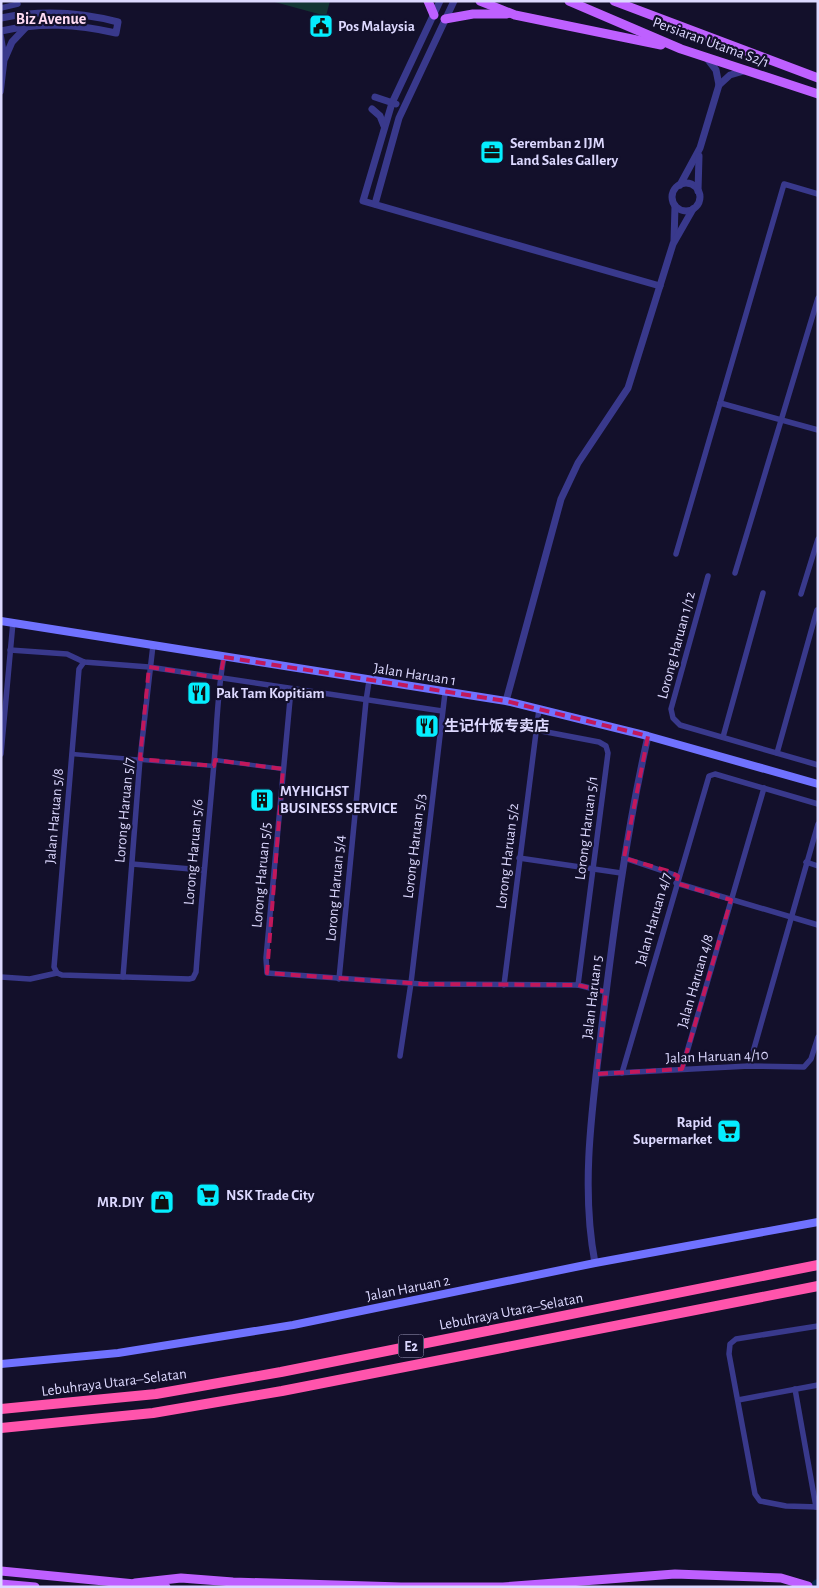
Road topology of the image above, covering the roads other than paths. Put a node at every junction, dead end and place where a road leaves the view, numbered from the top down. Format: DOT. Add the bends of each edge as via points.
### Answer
graph roads {
  1 [pos="428,1"];
  2 [pos="440,1"];
  3 [pos="454,1"];
  4 [pos="480,1"];
  5 [pos="569,1"];
  6 [pos="614,1"];
  7 [pos="627,1"];
  8 [pos="18,3"];
  9 [pos="1,8"];
  10 [pos="17,15"];
  11 [pos="434,15"];
  12 [pos="515,15"];
  13 [pos="654,17"];
  14 [pos="1,18"];
  15 [pos="445,19"];
  16 [pos="28,25"];
  17 [pos="1,31"];
  18 [pos="1,35"];
  19 [pos="681,49"];
  20 [pos="3,56"];
  21 [pos="705,57"];
  22 [pos="747,70"];
  23 [pos="818,78"];
  24 [pos="719,85"];
  25 [pos="400,88"];
  26 [pos="1,92"];
  27 [pos="818,94"];
  28 [pos="392,103"];
  29 [pos="403,106"];
  30 [pos="372,109"];
  31 [pos="388,114"];
  32 [pos="398,118"];
  33 [pos="384,126"];
  34 [pos="700,148"];
  35 [pos="680,185"];
  36 [pos="698,191"];
  37 [pos="818,194"];
  38 [pos="374,204"];
  39 [pos="675,206"];
  40 [pos="693,209"];
  41 [pos="674,244"];
  42 [pos="660,286"];
  43 [pos="818,298"];
  44 [pos="720,403"];
  45 [pos="781,420"];
  46 [pos="818,430"];
  47 [pos="818,539"];
  48 [pos="676,554"];
  49 [pos="735,573"];
  50 [pos="708,576"];
  51 [pos="763,593"];
  52 [pos="801,594"];
  53 [pos="817,610"];
  54 [pos="1,621"];
  55 [pos="13,622"];
  56 [pos="152,644"];
  57 [pos="10,650"];
  58 [pos="224,657"];
  59 [pos="84,662"];
  60 [pos="149,667"];
  61 [pos="220,678"];
  62 [pos="370,681"];
  63 [pos="291,689"];
  64 [pos="446,693"];
  65 [pos="366,701"];
  66 [pos="506,701"];
  67 [pos="539,709"];
  68 [pos="442,711"];
  69 [pos="536,730"];
  70 [pos="648,736"];
  71 [pos="723,737"];
  72 [pos="777,753"];
  73 [pos="1,754"];
  74 [pos="72,754"];
  75 [pos="140,758"];
  76 [pos="214,763"];
  77 [pos="818,765"];
  78 [pos="284,769"];
  79 [pos="818,784"];
  80 [pos="764,788"];
  81 [pos="818,804"];
  82 [pos="818,824"];
  83 [pos="519,858"];
  84 [pos="624,858"];
  85 [pos="806,862"];
  86 [pos="132,864"];
  87 [pos="818,866"];
  88 [pos="593,868"];
  89 [pos="203,870"];
  90 [pos="621,873"];
  91 [pos="678,876"];
  92 [pos="676,883"];
  93 [pos="731,900"];
  94 [pos="791,917"];
  95 [pos="818,925"];
  96 [pos="58,973"];
  97 [pos="1,977"];
  98 [pos="123,977"];
  99 [pos="339,978"];
  100 [pos="411,983"];
  101 [pos="504,985"];
  102 [pos="578,985"];
  103 [pos="606,992"];
  104 [pos="818,1037"];
  105 [pos="400,1056"];
  106 [pos="749,1066"];
  107 [pos="682,1069"];
  108 [pos="622,1073"];
  109 [pos="597,1074"];
  110 [pos="818,1222"];
  111 [pos="596,1263"];
  112 [pos="818,1265"];
  113 [pos="818,1286"];
  114 [pos="818,1326"];
  115 [pos="1,1364"];
  116 [pos="818,1385"];
  117 [pos="795,1389"];
  118 [pos="738,1400"];
  119 [pos="1,1409"];
  120 [pos="1,1428"];
  121 [pos="817,1507"];
  122 [pos="1,1571"];
  123 [pos="135,1583"];
  124 [pos="1,1584"];
  125 [pos="818,1585"];
  126 [pos="808,1586"];
  127 [pos="35,1587"];
  128 [pos="166,1587"];
  129 [pos="490,1587"];
  130 [pos="503,1587"];
  131 [pos="801,1587"];
  1 -- 11 [label="main road"];
  2 -- 11 [label="street"];
  3 -- 15 [label="street"];
  4 -- 12 [label="main road"];
  5 -- 19 [label="main road, Persiaran Utama S2/1"];
  6 -- 13 [label="main road, Persiaran Utama S2/1"];
  7 -- 13 [label="main road"];
  8 -- 9 [label="street"];
  8 -- 10 [label="street"];
  10 -- 14 [label="street"];
  10 -- 16 [label="street" via="79,14 118,22 116,33 73,25"];
  11 -- 25 [label="street"];
  12 -- 15 [label="main road" via="472,14"];
  12 -- 19 [label="main road"];
  13 -- 23 [label="main road, Persiaran Utama S2/1"];
  15 -- 29 [label="street"];
  16 -- 17 [label="street"];
  16 -- 20 [label="street"];
  18 -- 20 [label="street"];
  19 -- 21 [label="main road, Persiaran Utama S2/1"];
  20 -- 26 [label="street"];
  21 -- 22 [label="main road, Persiaran Utama S2/1"];
  21 -- 24 [label="street" via="716,70"];
  22 -- 24 [label="street" via="730,75"];
  22 -- 27 [label="main road, Persiaran Utama S2/1"];
  24 -- 34 [label="street"];
  25 -- 28 [label="street"];
  25 -- 28 [label="street" via="375,97"];
  28 -- 29 [label="street"];
  28 -- 31 [label="street"];
  29 -- 32 [label="street"];
  30 -- 33 [label="street"];
  31 -- 32 [label="street"];
  31 -- 33 [label="street"];
  32 -- 38 [label="street"];
  33 -- 38 [label="street" via="363,201"];
  34 -- 35 [label="street"];
  34 -- 36 [label="street"];
  35 -- 36 [label="street" via="688,184"];
  35 -- 39 [label="street" via="672,194"];
  36 -- 40 [label="street" via="699,199"];
  37 -- 44 [label="street" via="784,184"];
  38 -- 42 [label="street"];
  39 -- 40 [label="street" via="681,211"];
  39 -- 41 [label="street"];
  40 -- 41 [label="street"];
  41 -- 42 [label="street"];
  42 -- 66 [label="street" via="628,388 578,463 561,498"];
  43 -- 45 [label="street"];
  44 -- 45 [label="street"];
  44 -- 48 [label="street"];
  45 -- 46 [label="street"];
  45 -- 49 [label="street"];
  47 -- 52 [label="street"];
  50 -- 71 [label="street, Lorong Haruan 1/12" via="671,710 680,725"];
  51 -- 71 [label="street"];
  53 -- 72 [label="street"];
  54 -- 55 [label="main road, Jalan Haruan 1"];
  55 -- 56 [label="main road, Jalan Haruan 1"];
  55 -- 57 [label="street"];
  56 -- 58 [label="main road, Jalan Haruan 1"];
  56 -- 60 [label="street, Lorong Haruan 5/7"];
  57 -- 59 [label="street" via="67,654"];
  57 -- 73 [label="street"];
  58 -- 61 [label="street, Lorong Haruan 5/6"];
  58 -- 62 [label="main road, Jalan Haruan 1"];
  59 -- 60 [label="street"];
  59 -- 74 [label="street, Jalan Haruan 5/8" via="79,669"];
  60 -- 61 [label="street"];
  60 -- 75 [label="street, Lorong Haruan 5/7"];
  61 -- 63 [label="street"];
  61 -- 76 [label="street, Lorong Haruan 5/6"];
  62 -- 64 [label="main road, Jalan Haruan 1"];
  62 -- 65 [label="street, Lorong Haruan 5/4"];
  63 -- 65 [label="street"];
  63 -- 78 [label="street, Lorong Haruan 5/5"];
  64 -- 66 [label="main road, Jalan Haruan 1"];
  64 -- 68 [label="street, Lorong Haruan 5/3"];
  65 -- 68 [label="street"];
  65 -- 99 [label="street, Lorong Haruan 5/4"];
  66 -- 67 [label="main road, Jalan Haruan 1"];
  67 -- 69 [label="street, Lorong Haruan 5/2"];
  67 -- 70 [label="main road, Jalan Haruan 1"];
  68 -- 100 [label="street, Lorong Haruan 5/3"];
  69 -- 83 [label="street, Lorong Haruan 5/2"];
  69 -- 88 [label="street, Lorong Haruan 5/1" via="606,746 608,753"];
  70 -- 79 [label="main road, Jalan Haruan 1"];
  70 -- 84 [label="street, Jalan Haruan 5"];
  71 -- 72 [label="street, Lorong Haruan 1/12"];
  72 -- 77 [label="street, Lorong Haruan 1/12"];
  74 -- 75 [label="street"];
  74 -- 96 [label="street, Jalan Haruan 5/8" via="54,967"];
  75 -- 76 [label="street"];
  75 -- 86 [label="street, Lorong Haruan 5/7"];
  76 -- 78 [label="street"];
  76 -- 89 [label="street, Lorong Haruan 5/6"];
  78 -- 99 [label="street, Lorong Haruan 5/5" via="267,973"];
  80 -- 81 [label="street"];
  80 -- 91 [label="street, Jalan Haruan 4/7" via="711,774 706,780"];
  80 -- 93 [label="street, Jalan Haruan 4/8"];
  82 -- 85 [label="street"];
  83 -- 88 [label="street"];
  83 -- 101 [label="street, Lorong Haruan 5/2"];
  84 -- 90 [label="street, Jalan Haruan 5"];
  84 -- 91 [label="street"];
  85 -- 87 [label="street"];
  85 -- 94 [label="street"];
  86 -- 89 [label="street"];
  86 -- 98 [label="street, Lorong Haruan 5/7"];
  88 -- 90 [label="street"];
  88 -- 102 [label="street, Lorong Haruan 5/1"];
  89 -- 98 [label="street, Lorong Haruan 5/6" via="193,978"];
  90 -- 103 [label="street, Jalan Haruan 5"];
  91 -- 92 [label="street, Jalan Haruan 4/7"];
  92 -- 93 [label="street"];
  92 -- 108 [label="street, Jalan Haruan 4/7"];
  93 -- 94 [label="street"];
  93 -- 107 [label="street, Jalan Haruan 4/8"];
  94 -- 95 [label="street"];
  94 -- 106 [label="street"];
  96 -- 97 [label="street" via="30,979"];
  96 -- 98 [label="street"];
  99 -- 100 [label="street"];
  100 -- 101 [label="street"];
  100 -- 105 [label="street, Lorong Haruan 5/3"];
  101 -- 102 [label="street"];
  102 -- 103 [label="street"];
  103 -- 109 [label="street, Jalan Haruan 5"];
  104 -- 106 [label="street, Jalan Haruan 4/10" via="804,1066"];
  106 -- 107 [label="street, Jalan Haruan 4/10"];
  107 -- 108 [label="street, Jalan Haruan 4/10"];
  108 -- 109 [label="street, Jalan Haruan 4/10"];
  109 -- 111 [label="street, Jalan Haruan 5" via="588,1180 590,1234"];
  110 -- 111 [label="main road, Jalan Haruan 2"];
  111 -- 115 [label="main road, Jalan Haruan 2" via="293,1325 118,1353"];
  112 -- 119 [label="highway, Lebuhraya Utara–Selatan / E2" via="271,1374 156,1394"];
  113 -- 120 [label="highway, E2" via="273,1393 153,1413"];
  114 -- 118 [label="street" via="736,1339 730,1344"];
  116 -- 117 [label="street"];
  117 -- 118 [label="street"];
  117 -- 121 [label="street"];
  118 -- 121 [label="street" via="755,1494 760,1501"];
  122 -- 123 [label="main road"];
  123 -- 128 [label="main road"];
  123 -- 129 [label="main road" via="181,1578 401,1587"];
  124 -- 127 [label="main road"];
  125 -- 126 [label="main road"];
  126 -- 130 [label="main road" via="781,1578 675,1574"];
  126 -- 131 [label="main road"];
  129 -- 130 [label="main road"];
}
